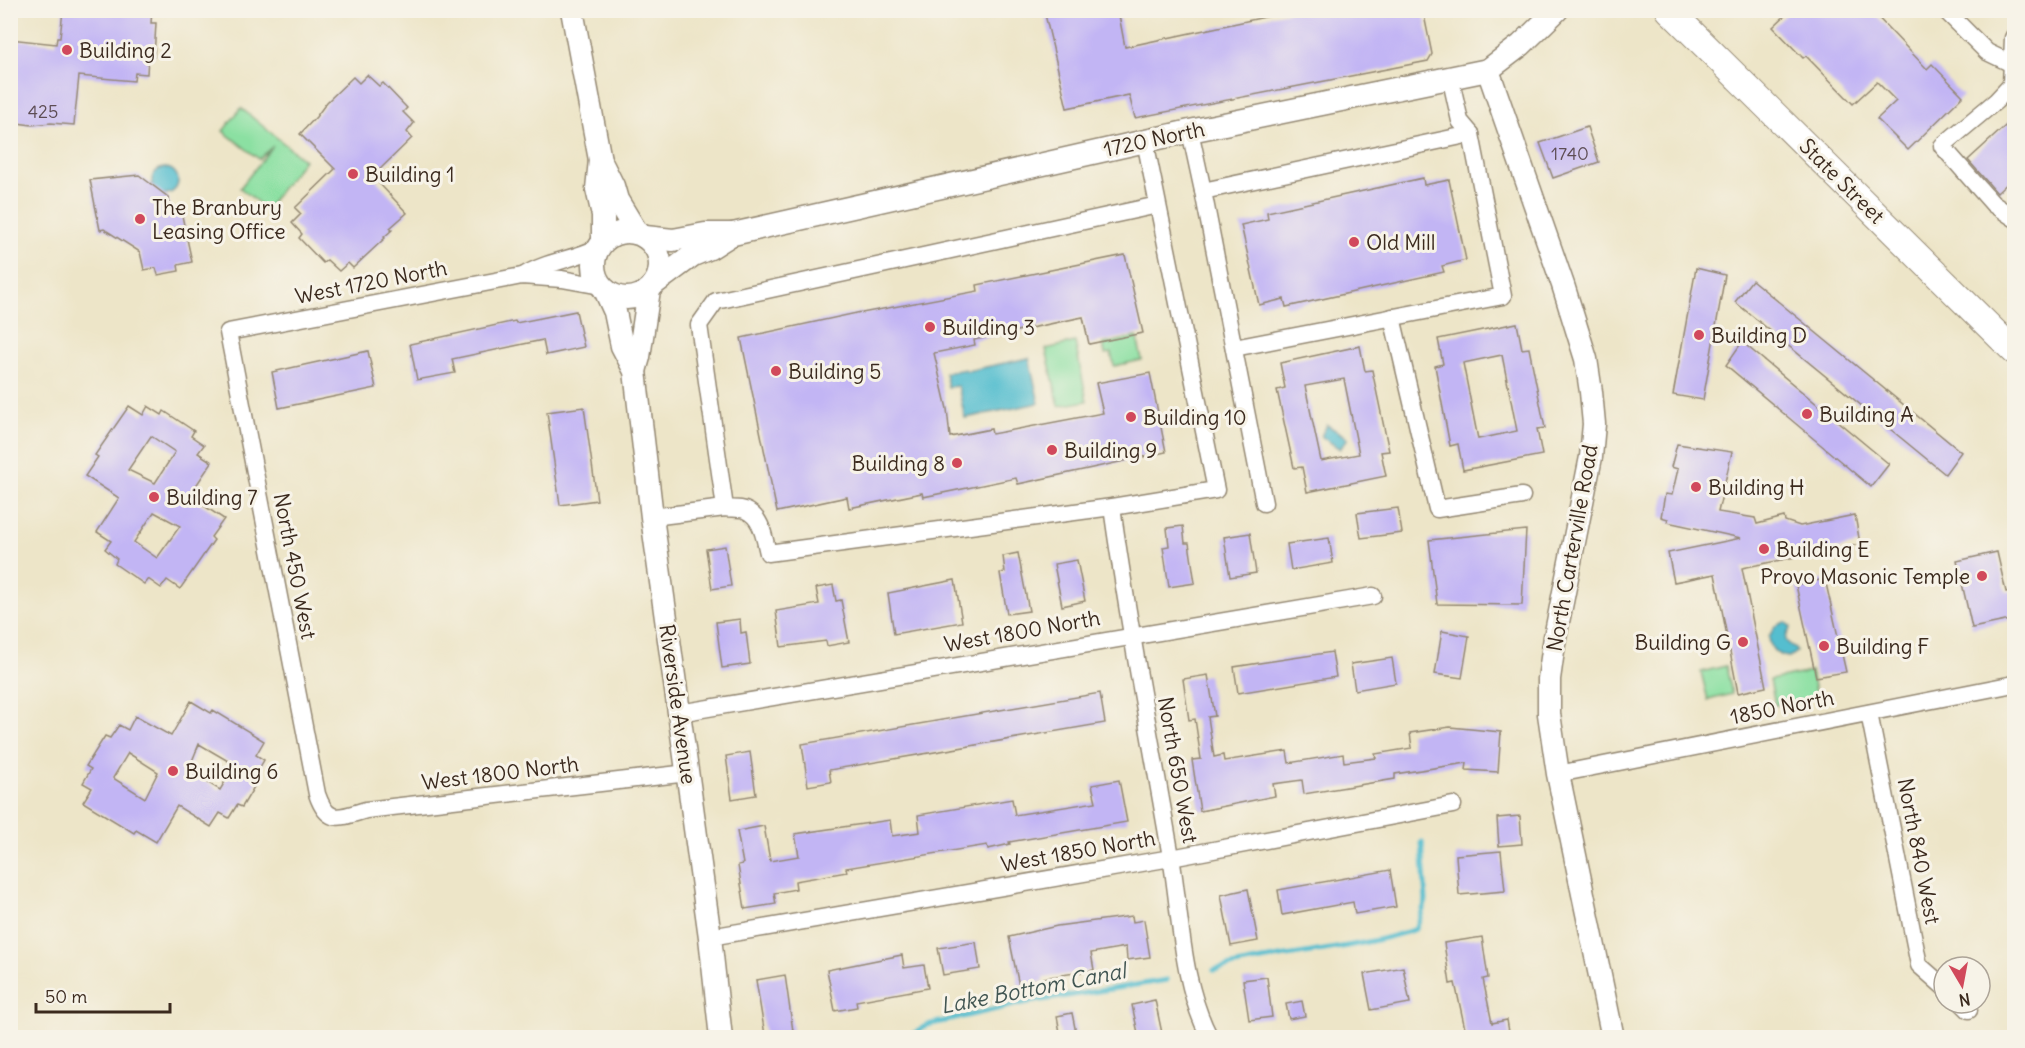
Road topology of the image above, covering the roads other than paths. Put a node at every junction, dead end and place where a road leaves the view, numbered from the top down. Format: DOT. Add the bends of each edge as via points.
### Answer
graph roads {
  1 [pos="572,10"];
  2 [pos="1557,10"];
  3 [pos="1669,10"];
  4 [pos="1945,10"];
  5 [pos="2014,36"];
  6 [pos="2013,64"];
  7 [pos="1488,70"];
  8 [pos="1450,76"];
  9 [pos="1190,131"];
  10 [pos="1471,134"];
  11 [pos="1145,141"];
  12 [pos="600,160"];
  13 [pos="1203,191"];
  14 [pos="1158,205"];
  15 [pos="2014,218"];
  16 [pos="733,234"];
  17 [pos="641,235"];
  18 [pos="601,244"];
  19 [pos="522,276"];
  20 [pos="652,287"];
  21 [pos="603,288"];
  22 [pos="1392,317"];
  23 [pos="228,332"];
  24 [pos="1234,348"];
  25 [pos="2014,351"];
  26 [pos="635,371"];
  27 [pos="1522,496"];
  28 [pos="1264,503"];
  29 [pos="1112,507"];
  30 [pos="725,508"];
  31 [pos="652,518"];
  32 [pos="1373,596"];
  33 [pos="1131,635"];
  34 [pos="2014,684"];
  35 [pos="680,713"];
  36 [pos="1869,713"];
  37 [pos="688,772"];
  38 [pos="1558,774"];
  39 [pos="1454,805"];
  40 [pos="322,807"];
  41 [pos="1171,858"];
  42 [pos="710,937"];
  43 [pos="1932,976"];
  44 [pos="721,1038"];
  45 [pos="1210,1038"];
  46 [pos="1613,1038"];
  1 -- 12 [label="street"];
  2 -- 7 [label="street, 1720 North"];
  3 -- 25 [label="main road, State Street"];
  4 -- 6 [label="street" via="1987,52"];
  5 -- 6 [label="street"];
  6 -- 15 [label="street" via="2010,85 1942,146 1992,204"];
  7 -- 8 [label="street, 1720 North"];
  7 -- 38 [label="street, North Carterville Road" via="1563,285 1586,359 1591,392 1591,457 1550,679 1549,714"];
  8 -- 9 [label="street, 1720 North"];
  8 -- 10 [label="street" via="1460,122"];
  9 -- 11 [label="street, 1720 North"];
  9 -- 13 [label="street"];
  10 -- 13 [label="street"];
  10 -- 22 [label="street" via="1503,296"];
  11 -- 14 [label="street"];
  11 -- 16 [label="street, 1720 North"];
  12 -- 17 [label="street" via="617,200"];
  12 -- 18 [label="street" via="597,189 603,215"];
  13 -- 24 [label="street"];
  14 -- 29 [label="street" via="1216,490"];
  14 -- 30 [label="street" via="716,301 699,325"];
  16 -- 17 [label="street, 1720 North" via="673,240"];
  16 -- 20 [label="street, 1720 North" via="693,255"];
  17 -- 18 [label="street" via="620,232"];
  17 -- 20 [label="street" via="652,243 660,258"];
  18 -- 19 [label="street, West 1720 North"];
  18 -- 21 [label="street" via="594,263"];
  19 -- 21 [label="street, West 1720 North"];
  19 -- 23 [label="street, West 1720 North"];
  20 -- 21 [label="street" via="642,295 628,298"];
  20 -- 26 [label="street, Riverside Avenue"];
  21 -- 26 [label="street, Riverside Avenue" via="615,312 622,346"];
  22 -- 24 [label="street"];
  22 -- 27 [label="street" via="1437,509"];
  23 -- 40 [label="street, North 450 West"];
  24 -- 28 [label="street"];
  26 -- 31 [label="street, Riverside Avenue"];
  29 -- 30 [label="street" via="768,553 755,518 745,510"];
  29 -- 33 [label="street, North 650 West"];
  30 -- 31 [label="street"];
  31 -- 35 [label="street, Riverside Avenue"];
  32 -- 33 [label="street, West 1800 North"];
  33 -- 35 [label="street, West 1800 North"];
  33 -- 41 [label="street, North 650 West"];
  34 -- 36 [label="street, 1850 North"];
  35 -- 37 [label="street, Riverside Avenue"];
  36 -- 38 [label="street, 1850 North"];
  36 -- 43 [label="street, North 840 West" via="1919,965"];
  37 -- 40 [label="street, West 1800 North" via="366,810 338,818"];
  37 -- 42 [label="street, Riverside Avenue"];
  38 -- 46 [label="street, North Carterville Road"];
  39 -- 41 [label="street, West 1850 North"];
  41 -- 42 [label="street, West 1850 North"];
  41 -- 45 [label="street, North 650 West" via="1190,984"];
  42 -- 44 [label="street, Riverside Avenue"];
}
